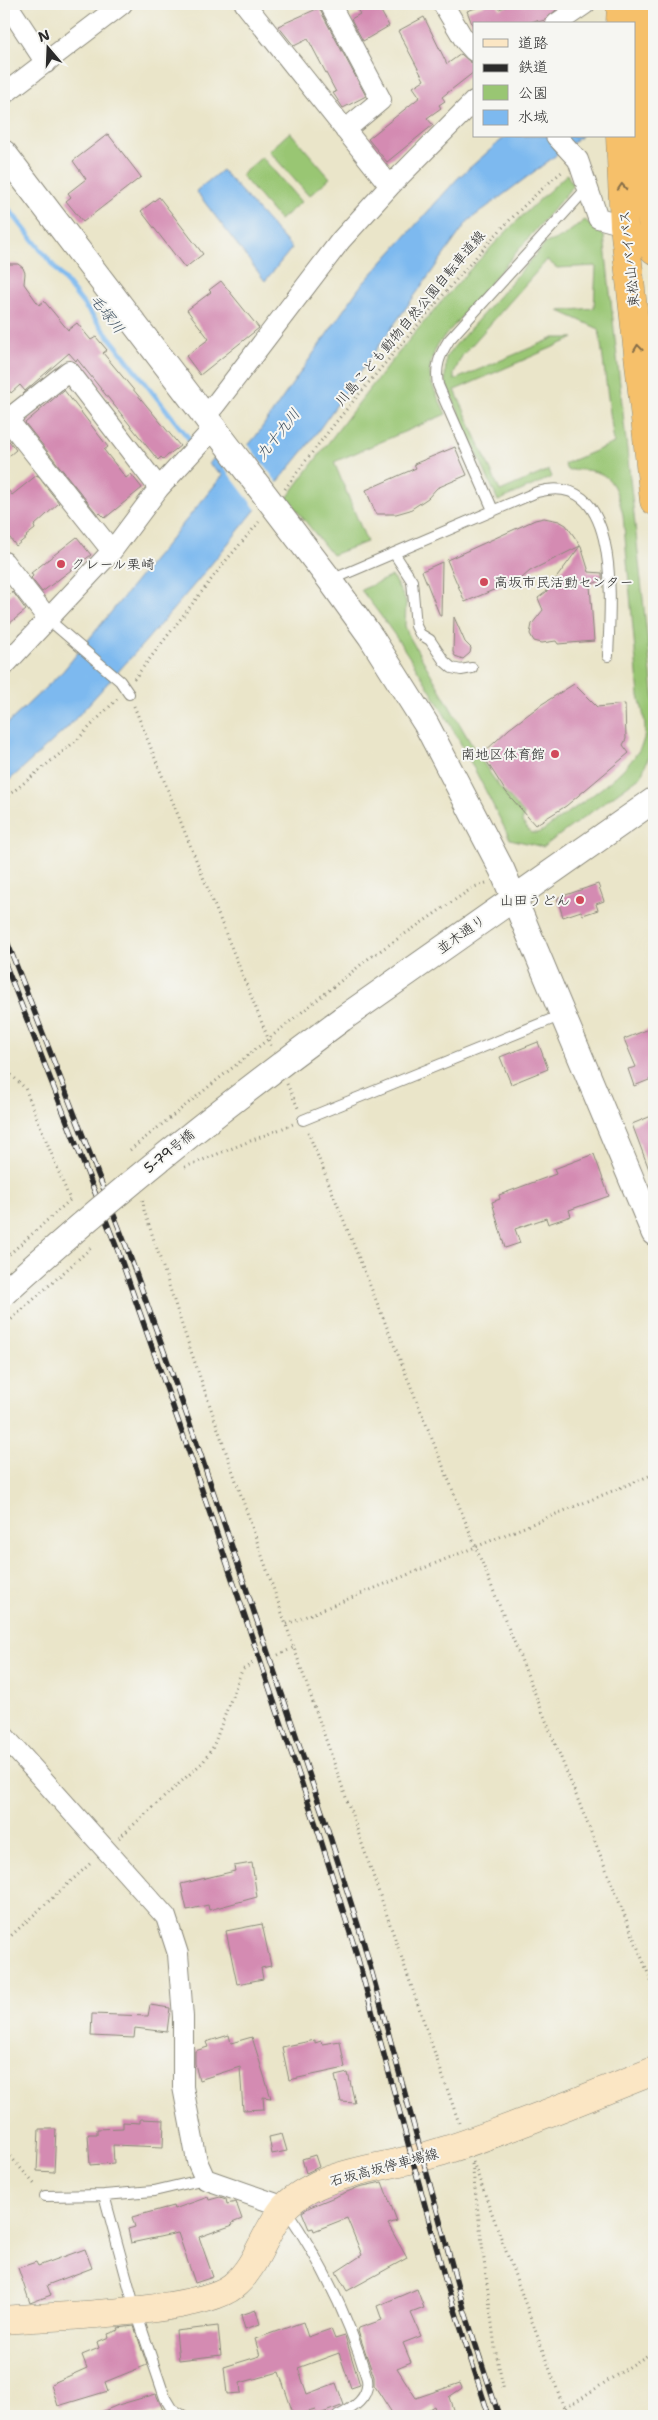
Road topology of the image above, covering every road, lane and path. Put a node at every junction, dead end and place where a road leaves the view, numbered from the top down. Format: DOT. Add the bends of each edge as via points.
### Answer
graph roads {
  1 [pos="8,4"];
  2 [pos="122,4"];
  3 [pos="245,4"];
  4 [pos="330,4"];
  5 [pos="443,4"];
  6 [pos="585,4"];
  7 [pos="643,4"];
  8 [pos="559,22"];
  9 [pos="473,50"];
  10 [pos="46,63"];
  11 [pos="4,94"];
  12 [pos="473,102"];
  13 [pos="345,130"];
  14 [pos="557,138"];
  15 [pos="620,138"];
  16 [pos="4,153"];
  17 [pos="572,164"];
  18 [pos="390,186"];
  19 [pos="588,186"];
  20 [pos="618,223"];
  21 [pos="654,237"];
  22 [pos="5,418"];
  23 [pos="214,428"];
  24 [pos="159,488"];
  25 [pos="654,501"];
  26 [pos="272,503"];
  27 [pos="493,510"];
  28 [pos="112,551"];
  29 [pos="394,553"];
  30 [pos="4,562"];
  31 [pos="330,580"];
  32 [pos="55,626"];
  33 [pos="608,656"];
  34 [pos="4,666"];
  35 [pos="472,668"];
  36 [pos="132,682"];
  37 [pos="129,694"];
  38 [pos="118,698"];
  39 [pos="4,799"];
  40 [pos="654,800"];
  41 [pos="486,883"];
  42 [pos="512,898"];
  43 [pos="562,1015"];
  44 [pos="342,1018"];
  45 [pos="269,1040"];
  46 [pos="4,1068"];
  47 [pos="303,1120"];
  48 [pos="130,1150"];
  49 [pos="180,1169"];
  50 [pos="144,1197"];
  51 [pos="654,1229"];
  52 [pos="93,1246"];
  53 [pos="4,1259"];
  54 [pos="4,1293"];
  55 [pos="4,1326"];
  56 [pos="654,1474"];
  57 [pos="475,1547"];
  58 [pos="287,1624"];
  59 [pos="295,1647"];
  60 [pos="278,1655"];
  61 [pos="253,1663"];
  62 [pos="4,1736"];
  63 [pos="107,1849"];
  64 [pos="4,1942"];
  65 [pos="654,1988"];
  66 [pos="654,2071"];
  67 [pos="466,2144"];
  68 [pos="4,2149"];
  69 [pos="205,2179"];
  70 [pos="104,2195"];
  71 [pos="45,2196"];
  72 [pos="285,2207"];
  73 [pos="134,2310"];
  74 [pos="4,2320"];
  75 [pos="654,2351"];
  76 [pos="504,2391"];
  77 [pos="564,2408"];
  78 [pos="184,2416"];
  79 [pos="338,2416"];
  80 [pos="553,2416"];
  1 -- 10 [label="street"];
  2 -- 10 [label="street"];
  3 -- 13 [label="street"];
  4 -- 13 [label="street" via="381,100"];
  5 -- 9 [label="street"];
  6 -- 8 [label="street"];
  7 -- 21 [label="highway, 東松山バイパス" via="644,109"];
  10 -- 11 [label="street"];
  12 -- 18 [label="street"];
  13 -- 18 [label="street"];
  14 -- 17 [label="street"];
  20 -- 15 [label="highway, 東松山バイパス, one-way"];
  16 -- 23 [label="street"];
  17 -- 19 [label="street"];
  17 -- 26 [label="path, 川島こども動物自然公園自転車道線" via="538,192 464,270"];
  18 -- 23 [label="street" via="341,240"];
  19 -- 20 [label="street" via="598,218"];
  19 -- 27 [label="lane" via="449,340 440,355 436,371 438,385"];
  25 -- 20 [label="highway, 東松山バイパス, one-way"];
  22 -- 24 [label="street" via="69,372"];
  22 -- 28 [label="street"];
  23 -- 24 [label="street"];
  23 -- 26 [label="street"];
  24 -- 28 [label="street"];
  26 -- 31 [label="street"];
  26 -- 36 [label="path, 川島こども動物自然公園自転車道線"];
  27 -- 29 [label="lane"];
  27 -- 33 [label="lane" via="550,488 576,492 591,507 599,526 611,578"];
  28 -- 32 [label="street"];
  29 -- 31 [label="lane"];
  29 -- 35 [label="lane" via="412,581 416,626 420,634 430,640 452,668"];
  30 -- 32 [label="street"];
  31 -- 42 [label="street" via="372,637 426,724 502,870"];
  32 -- 34 [label="street"];
  32 -- 37 [label="lane" via="120,681"];
  37 -- 45 [label="path"];
  38 -- 39 [label="path" via="77,740"];
  40 -- 42 [label="street, 並木通り"];
  41 -- 45 [label="path" via="474,887 368,959"];
  42 -- 43 [label="street"];
  42 -- 44 [label="street, 並木通り"];
  43 -- 47 [label="lane"];
  43 -- 51 [label="street"];
  44 -- 54 [label="street, 5-79号橋, bridge" via="138,1175"];
  45 -- 48 [label="path"];
  46 -- 53 [label="path" via="25,1088 70,1200"];
  47 -- 49 [label="path"];
  47 -- 57 [label="path"];
  50 -- 58 [label="path" via="144,1210 184,1331"];
  52 -- 55 [label="path"];
  56 -- 57 [label="path"];
  57 -- 58 [label="path"];
  57 -- 65 [label="path"];
  58 -- 59 [label="path"];
  59 -- 60 [label="path"];
  59 -- 67 [label="path"];
  61 -- 63 [label="path" via="242,1670 213,1747 203,1762"];
  62 -- 63 [label="street"];
  63 -- 64 [label="path"];
  63 -- 69 [label="street" via="166,1917 178,1954 183,2018 183,2088 197,2161"];
  66 -- 67 [label="main road, 石坂高坂停車場線"];
  67 -- 72 [label="main road, 石坂高坂停車場線" via="329,2180"];
  68 -- 71 [label="path"];
  69 -- 70 [label="lane" via="154,2191"];
  69 -- 72 [label="street"];
  70 -- 71 [label="lane"];
  70 -- 73 [label="lane"];
  72 -- 73 [label="main road, 石坂高坂停車場線" via="234,2286 207,2298"];
  72 -- 79 [label="lane" via="321,2264 367,2379 367,2392 360,2401"];
  73 -- 74 [label="main road, 石坂高坂停車場線"];
  73 -- 78 [label="lane" via="165,2398 171,2408"];
  75 -- 77 [label="path"];
  76 -- 77 [label="path" via="470,2156"];
  77 -- 80 [label="path"];
}
